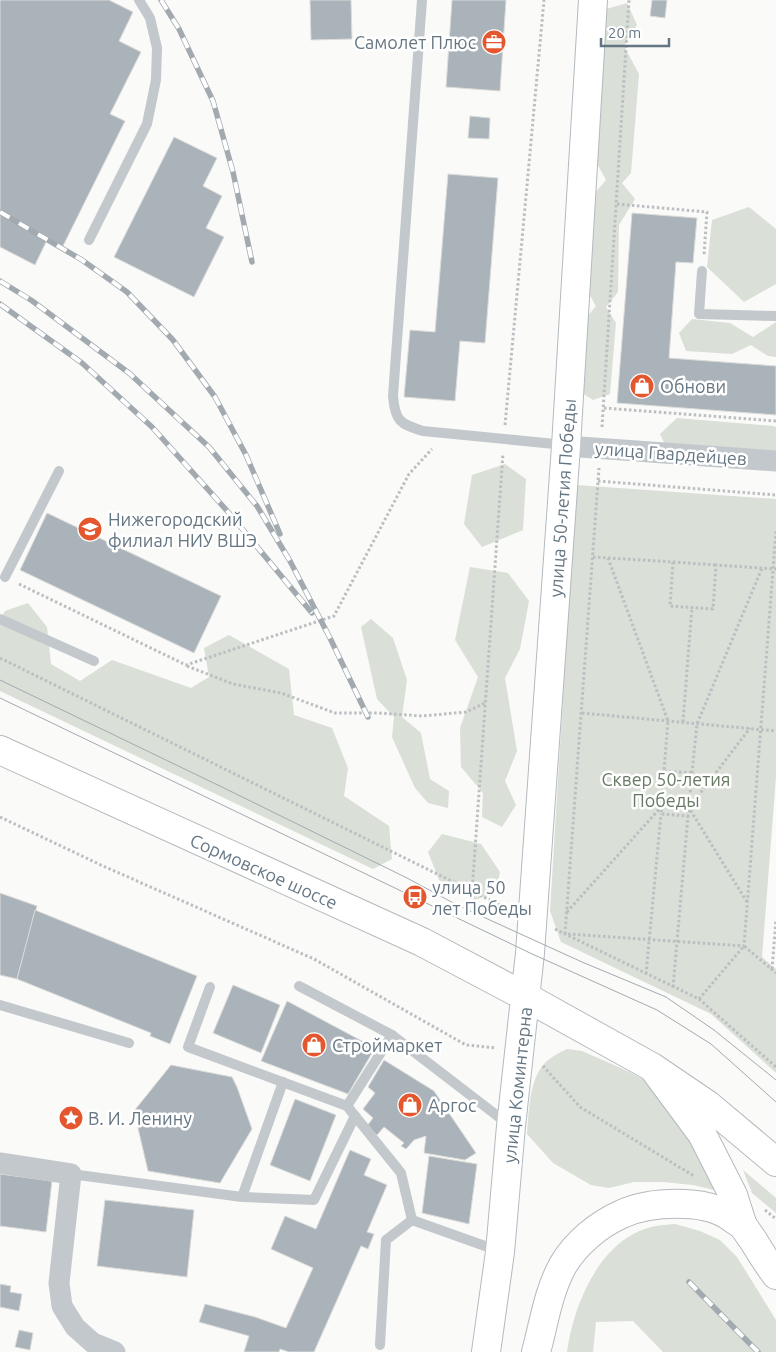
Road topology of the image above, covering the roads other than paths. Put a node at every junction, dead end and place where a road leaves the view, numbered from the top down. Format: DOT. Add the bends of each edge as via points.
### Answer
graph roads {
  1 [pos="139,0"];
  2 [pos="422,0"];
  3 [pos="593,0"];
  4 [pos="89,240"];
  5 [pos="702,271"];
  6 [pos="776,316"];
  7 [pos="566,446"];
  8 [pos="776,461"];
  9 [pos="59,471"];
  10 [pos="5,577"];
  11 [pos="0,619"];
  12 [pos="94,661"];
  13 [pos="0,750"];
  14 [pos="299,986"];
  15 [pos="210,987"];
  16 [pos="526,997"];
  17 [pos="0,1005"];
  18 [pos="392,1035"];
  19 [pos="129,1044"];
  20 [pos="652,1067"];
  21 [pos="282,1082"];
  22 [pos="347,1106"];
  23 [pos="355,1116"];
  24 [pos="511,1126"];
  25 [pos="776,1162"];
  26 [pos="0,1163"];
  27 [pos="71,1174"];
  28 [pos="242,1197"];
  29 [pos="412,1220"];
  30 [pos="743,1226"];
  31 [pos="500,1252"];
  32 [pos="776,1275"];
  33 [pos="380,1345"];
  34 [pos="115,1352"];
  35 [pos="486,1352"];
  36 [pos="536,1352"];
  1 -- 4 [label="lane" via="150,18 157,48 156,80 147,124"];
  2 -- 7 [label="lane" via="394,409 398,419 423,431"];
  3 -- 7 [label="main road, улица 50-летия Победы"];
  5 -- 6 [label="lane" via="699,314"];
  7 -- 8 [label="street, улица Гвардейцев"];
  7 -- 16 [label="main road, улица 50-летия Победы"];
  9 -- 10 [label="lane"];
  11 -- 12 [label="lane"];
  13 -- 16 [label="main road, Сормовское шоссе" via="422,942"];
  14 -- 18 [label="lane"];
  15 -- 21 [label="lane" via="188,1047"];
  16 -- 20 [label="main road, улица Коминтерна"];
  16 -- 24 [label="main road, улица Коминтерна"];
  17 -- 19 [label="lane"];
  18 -- 22 [label="lane"];
  18 -- 24 [label="lane"];
  20 -- 25 [label="main road, улица Коминтерна" via="708,1105"];
  20 -- 30 [label="main road" via="702,1134 733,1195"];
  21 -- 22 [label="lane"];
  21 -- 28 [label="lane"];
  22 -- 23 [label="lane"];
  23 -- 28 [label="lane" via="314,1200"];
  23 -- 29 [label="lane" via="401,1173"];
  24 -- 31 [label="main road, улица Коминтерна"];
  26 -- 27 [label="street"];
  27 -- 28 [label="lane"];
  27 -- 34 [label="street" via="59,1284 62,1306 75,1326 93,1343"];
  29 -- 31 [label="lane"];
  29 -- 33 [label="lane" via="386,1240"];
  30 -- 32 [label="main road"];
  30 -- 36 [label="main road" via="712,1208 679,1204 650,1206 623,1213 601,1225 564,1263 553,1284"];
  31 -- 35 [label="main road, улица Коминтерна"];
}
